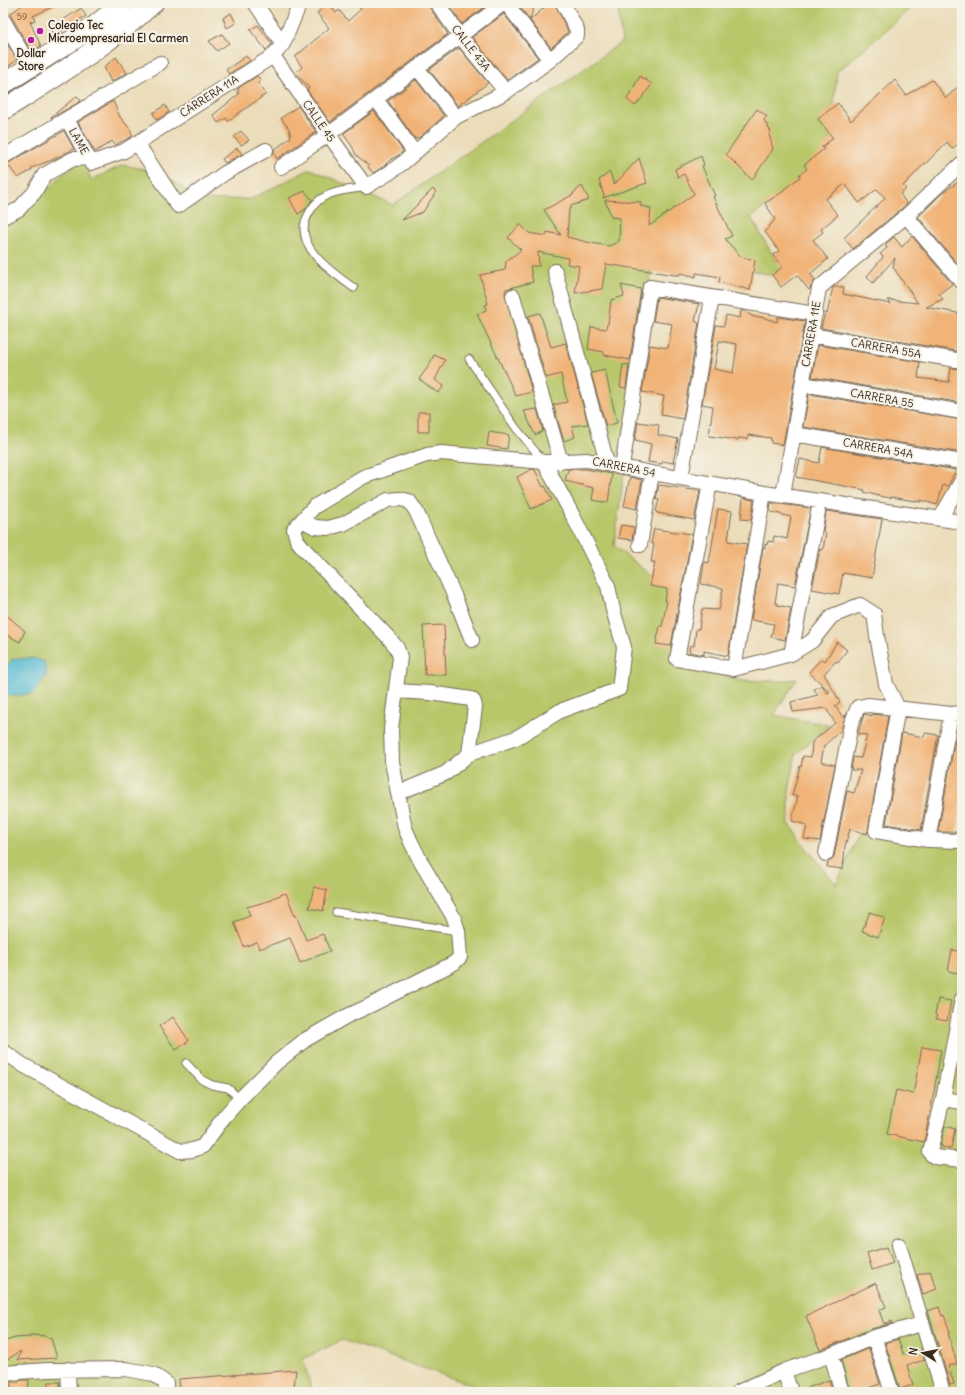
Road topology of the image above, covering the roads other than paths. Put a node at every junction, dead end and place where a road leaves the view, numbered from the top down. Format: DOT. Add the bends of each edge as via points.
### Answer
graph roads {
  1 [pos="123,3"];
  2 [pos="153,3"];
  3 [pos="255,3"];
  4 [pos="300,3"];
  5 [pos="437,3"];
  6 [pos="505,3"];
  7 [pos="563,3"];
  8 [pos="3,20"];
  9 [pos="460,36"];
  10 [pos="283,44"];
  11 [pos="273,56"];
  12 [pos="550,60"];
  13 [pos="160,63"];
  14 [pos="30,66"];
  15 [pos="417,68"];
  16 [pos="3,84"];
  17 [pos="506,92"];
  18 [pos="376,99"];
  19 [pos="3,110"];
  20 [pos="456,117"];
  21 [pos="67,119"];
  22 [pos="329,134"];
  23 [pos="137,143"];
  24 [pos="266,150"];
  25 [pos="414,152"];
  26 [pos="3,157"];
  27 [pos="90,161"];
  28 [pos="281,167"];
  29 [pos="960,169"];
  30 [pos="366,187"];
  31 [pos="906,216"];
  32 [pos="3,217"];
  33 [pos="555,271"];
  34 [pos="962,282"];
  35 [pos="354,288"];
  36 [pos="513,296"];
  37 [pos="712,298"];
  38 [pos="814,314"];
  39 [pos="811,336"];
  40 [pos="469,359"];
  41 [pos="962,361"];
  42 [pos="803,384"];
  43 [pos="962,412"];
  44 [pos="794,434"];
  45 [pos="544,462"];
  46 [pos="561,462"];
  47 [pos="962,462"];
  48 [pos="607,463"];
  49 [pos="622,467"];
  50 [pos="652,473"];
  51 [pos="681,478"];
  52 [pos="962,480"];
  53 [pos="710,483"];
  54 [pos="764,492"];
  55 [pos="783,496"];
  56 [pos="818,512"];
  57 [pos="940,519"];
  58 [pos="302,520"];
  59 [pos="962,522"];
  60 [pos="640,545"];
  61 [pos="472,640"];
  62 [pos="791,654"];
  63 [pos="734,669"];
  64 [pos="396,691"];
  65 [pos="898,708"];
  66 [pos="957,713"];
  67 [pos="469,754"];
  68 [pos="398,793"];
  69 [pos="928,840"];
  70 [pos="962,841"];
  71 [pos="826,854"];
  72 [pos="336,912"];
  73 [pos="458,931"];
  74 [pos="962,999"];
  75 [pos="958,1045"];
  76 [pos="3,1050"];
  77 [pos="186,1063"];
  78 [pos="240,1099"];
  79 [pos="943,1099"];
  80 [pos="962,1102"];
  81 [pos="962,1160"];
  82 [pos="898,1244"];
  83 [pos="922,1324"];
  84 [pos="874,1337"];
  85 [pos="831,1355"];
  86 [pos="68,1369"];
  87 [pos="784,1371"];
  88 [pos="3,1373"];
  89 [pos="69,1392"];
  90 [pos="166,1392"];
  91 [pos="740,1392"];
  92 [pos="791,1392"];
  93 [pos="842,1392"];
  94 [pos="892,1392"];
  95 [pos="943,1392"];
  1 -- 14 [label="main road" via="95,26"];
  2 -- 19 [label="main road" via="105,43"];
  3 -- 10 [label="street"];
  4 -- 10 [label="street, CARRERA 11A"];
  5 -- 9 [label="street, CALLE 43A"];
  6 -- 9 [label="street"];
  6 -- 12 [label="street"];
  7 -- 12 [label="street" via="578,30 577,36"];
  8 -- 14 [label="street"];
  9 -- 15 [label="street"];
  9 -- 17 [label="street, CALLE 43A"];
  10 -- 11 [label="street, CARRERA 11A"];
  11 -- 22 [label="street, CALLE 45"];
  11 -- 23 [label="street, CARRERA 11A"];
  12 -- 17 [label="street"];
  13 -- 21 [label="street"];
  14 -- 16 [label="main road"];
  15 -- 18 [label="street"];
  15 -- 20 [label="street"];
  17 -- 20 [label="street"];
  18 -- 22 [label="street"];
  18 -- 25 [label="street"];
  20 -- 25 [label="street"];
  21 -- 26 [label="street"];
  21 -- 27 [label="street, LAME"];
  22 -- 28 [label="street"];
  22 -- 30 [label="street, CALLE 45"];
  23 -- 24 [label="street" via="178,206"];
  23 -- 27 [label="street, CARRERA 11A" via="124,151"];
  25 -- 30 [label="street" via="394,170"];
  27 -- 32 [label="street, CARRERA 11A" via="73,159 44,174 26,202 19,209"];
  29 -- 31 [label="street, CARRERA 11E"];
  30 -- 35 [label="lane" via="334,193 321,199 305,220 305,234 310,250 331,272"];
  31 -- 34 [label="street"];
  31 -- 38 [label="street, CARRERA 11E" via="819,288"];
  33 -- 48 [label="street"];
  36 -- 46 [label="street"];
  37 -- 38 [label="street"];
  37 -- 49 [label="street" via="650,288"];
  37 -- 51 [label="street"];
  38 -- 39 [label="street, CARRERA 11E"];
  39 -- 41 [label="street, CARRERA 55A"];
  39 -- 42 [label="street, CARRERA 11E"];
  40 -- 45 [label="lane" via="516,428"];
  42 -- 43 [label="street, CARRERA 55"];
  42 -- 44 [label="street, CARRERA 11E"];
  44 -- 47 [label="street, CARRERA 54A"];
  44 -- 55 [label="street, CARRERA 11E"];
  45 -- 46 [label="street, CARRERA 54"];
  45 -- 58 [label="street, CARRERA 54" via="441,453 427,455 363,477 314,506"];
  45 -- 67 [label="street" via="608,586 624,647 619,689 560,711 516,738"];
  46 -- 48 [label="street, CARRERA 54" via="587,460"];
  48 -- 49 [label="street, CARRERA 54"];
  49 -- 50 [label="street, CARRERA 54"];
  50 -- 51 [label="street, CARRERA 54"];
  50 -- 60 [label="street"];
  51 -- 53 [label="street, CARRERA 54"];
  52 -- 57 [label="street"];
  53 -- 54 [label="street, CARRERA 54"];
  53 -- 63 [label="street" via="677,659"];
  54 -- 55 [label="street, CARRERA 54"];
  54 -- 63 [label="street"];
  55 -- 57 [label="street, CARRERA 54"];
  56 -- 62 [label="street"];
  57 -- 59 [label="street, CARRERA 54"];
  58 -- 61 [label="street" via="315,527 328,528 350,521 388,500 409,501 422,524"];
  58 -- 64 [label="street" via="294,529 297,540 397,648 400,657"];
  62 -- 63 [label="street"];
  62 -- 65 [label="street" via="812,642 832,616 860,605 874,614 886,684"];
  64 -- 67 [label="street" via="471,699 474,707"];
  64 -- 68 [label="street" via="390,729 392,762"];
  65 -- 66 [label="street"];
  65 -- 69 [label="street" via="876,831"];
  65 -- 71 [label="street" via="868,705 858,707 851,724"];
  66 -- 69 [label="street"];
  67 -- 68 [label="street" via="446,773"];
  68 -- 73 [label="street" via="405,828 411,842 454,918"];
  69 -- 70 [label="street"];
  72 -- 73 [label="lane"];
  73 -- 78 [label="street" via="460,957 454,964 344,1017 305,1040 276,1063"];
  74 -- 75 [label="street"];
  75 -- 79 [label="street"];
  76 -- 78 [label="street" via="23,1065 180,1151 203,1146"];
  77 -- 78 [label="lane" via="202,1080 228,1088"];
  79 -- 80 [label="street"];
  79 -- 81 [label="street" via="930,1152 936,1157"];
  82 -- 83 [label="street"];
  83 -- 84 [label="street"];
  83 -- 95 [label="street"];
  84 -- 85 [label="street"];
  84 -- 94 [label="street"];
  85 -- 87 [label="street"];
  85 -- 93 [label="street"];
  86 -- 88 [label="street"];
  86 -- 89 [label="street"];
  86 -- 90 [label="street" via="126,1369 153,1374 166,1383"];
  87 -- 91 [label="street"];
  87 -- 92 [label="street"];
}
